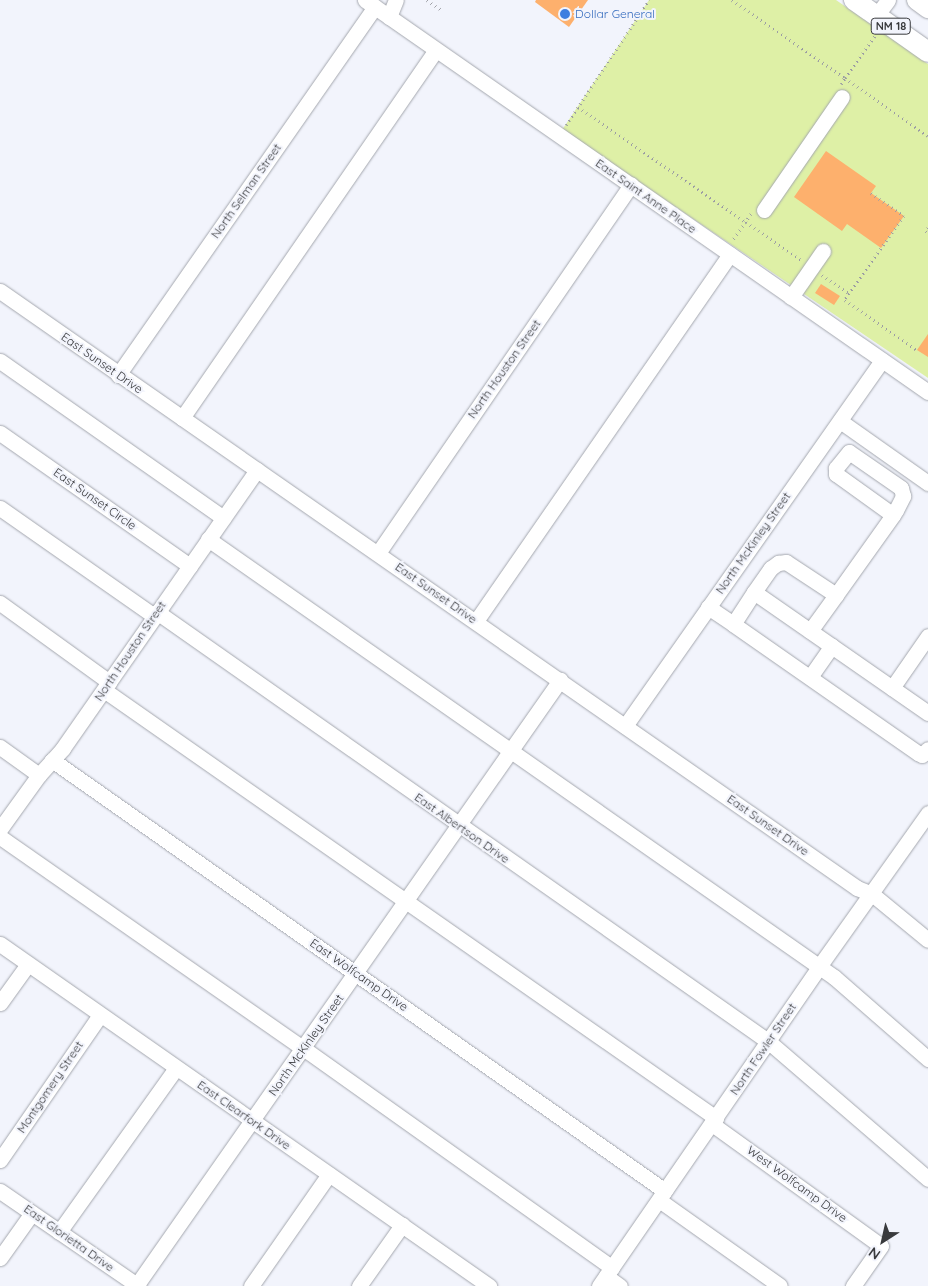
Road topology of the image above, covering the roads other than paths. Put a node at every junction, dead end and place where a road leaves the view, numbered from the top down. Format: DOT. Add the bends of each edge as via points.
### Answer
graph roads {
  1 [pos="396,0"];
  2 [pos="854,0"];
  3 [pos="888,0"];
  4 [pos="917,0"];
  5 [pos="370,3"];
  6 [pos="928,8"];
  7 [pos="389,17"];
  8 [pos="878,23"];
  9 [pos="436,50"];
  10 [pos="928,52"];
  11 [pos="841,92"];
  12 [pos="631,185"];
  13 [pos="760,208"];
  14 [pos="730,249"];
  15 [pos="823,251"];
  16 [pos="0,291"];
  17 [pos="791,297"];
  18 [pos="882,360"];
  19 [pos="0,361"];
  20 [pos="118,375"];
  21 [pos="928,392"];
  22 [pos="182,418"];
  23 [pos="840,421"];
  24 [pos="0,433"];
  25 [pos="816,454"];
  26 [pos="836,468"];
  27 [pos="257,470"];
  28 [pos="928,483"];
  29 [pos="0,508"];
  30 [pos="893,515"];
  31 [pos="223,518"];
  32 [pos="208,539"];
  33 [pos="378,553"];
  34 [pos="190,566"];
  35 [pos="754,592"];
  36 [pos="836,596"];
  37 [pos="0,603"];
  38 [pos="708,607"];
  39 [pos="156,614"];
  40 [pos="476,621"];
  41 [pos="733,624"];
  42 [pos="810,631"];
  43 [pos="928,636"];
  44 [pos="832,646"];
  45 [pos="810,678"];
  46 [pos="560,680"];
  47 [pos="107,686"];
  48 [pos="892,688"];
  49 [pos="926,706"];
  50 [pos="625,726"];
  51 [pos="0,748"];
  52 [pos="928,749"];
  53 [pos="512,752"];
  54 [pos="52,760"];
  55 [pos="39,775"];
  56 [pos="927,817"];
  57 [pos="460,826"];
  58 [pos="0,829"];
  59 [pos="0,836"];
  60 [pos="872,894"];
  61 [pos="407,900"];
  62 [pos="928,940"];
  63 [pos="0,944"];
  64 [pos="28,964"];
  65 [pos="818,968"];
  66 [pos="356,973"];
  67 [pos="0,1003"];
  68 [pos="100,1015"];
  69 [pos="769,1042"];
  70 [pos="303,1048"];
  71 [pos="928,1058"];
  72 [pos="176,1068"];
  73 [pos="252,1120"];
  74 [pos="714,1121"];
  75 [pos="0,1160"];
  76 [pos="328,1174"];
  77 [pos="928,1179"];
  78 [pos="0,1191"];
  79 [pos="662,1195"];
  80 [pos="32,1213"];
  81 [pos="402,1225"];
  82 [pos="59,1232"];
  83 [pos="0,1258"];
  84 [pos="606,1276"];
  85 [pos="137,1286"];
  86 [pos="251,1286"];
  87 [pos="359,1286"];
  88 [pos="489,1286"];
  89 [pos="620,1286"];
  90 [pos="780,1286"];
  91 [pos="853,1286"];
  1 -- 7 [label="street"];
  2 -- 8 [label="main road, NM 18"];
  3 -- 8 [label="street"];
  4 -- 6 [label="main road, NM 18"];
  5 -- 7 [label="street, East Saint Anne Place"];
  5 -- 20 [label="street, North Selman Street"];
  7 -- 9 [label="street, East Saint Anne Place"];
  8 -- 10 [label="main road, NM 18"];
  9 -- 12 [label="street, East Saint Anne Place"];
  9 -- 22 [label="street"];
  11 -- 13 [label="street"];
  12 -- 14 [label="street, East Saint Anne Place"];
  12 -- 33 [label="street, North Houston Street"];
  14 -- 17 [label="street, East Saint Anne Place"];
  14 -- 40 [label="street"];
  15 -- 17 [label="street"];
  16 -- 20 [label="street, East Sunset Drive"];
  17 -- 18 [label="street, East Saint Anne Place"];
  18 -- 21 [label="street, East Saint Anne Place"];
  18 -- 23 [label="street, North McKinley Street"];
  19 -- 31 [label="street"];
  20 -- 22 [label="street, East Sunset Drive"];
  22 -- 27 [label="street, East Sunset Drive"];
  23 -- 25 [label="street, North McKinley Street"];
  23 -- 28 [label="street"];
  24 -- 34 [label="street, East Sunset Circle"];
  25 -- 26 [label="street"];
  25 -- 38 [label="street, North McKinley Street"];
  26 -- 30 [label="street" via="836,474"];
  26 -- 30 [label="street" via="849,452 901,488 903,496"];
  27 -- 31 [label="street, North Houston Street"];
  27 -- 33 [label="street, East Sunset Drive"];
  29 -- 39 [label="street, East Albertson Drive"];
  30 -- 36 [label="street"];
  31 -- 32 [label="street, North Houston Street"];
  32 -- 34 [label="street, North Houston Street"];
  32 -- 53 [label="street"];
  33 -- 40 [label="street, East Sunset Drive"];
  34 -- 39 [label="street, North Houston Street"];
  35 -- 36 [label="street" via="771,568 786,562"];
  35 -- 41 [label="street"];
  35 -- 42 [label="street"];
  36 -- 42 [label="street"];
  37 -- 47 [label="street, West Wolfcamp Drive"];
  38 -- 41 [label="street"];
  38 -- 50 [label="street, North McKinley Street"];
  39 -- 47 [label="street, North Houston Street"];
  39 -- 57 [label="street, East Albertson Drive"];
  40 -- 46 [label="street, East Sunset Drive"];
  41 -- 45 [label="street"];
  42 -- 44 [label="street"];
  43 -- 48 [label="street"];
  44 -- 45 [label="street"];
  44 -- 48 [label="street"];
  45 -- 52 [label="street" via="918,753 922,755"];
  46 -- 50 [label="street, East Sunset Drive"];
  46 -- 53 [label="street, North McKinley Street"];
  47 -- 54 [label="street, North Houston Street"];
  47 -- 61 [label="street, West Wolfcamp Drive"];
  48 -- 49 [label="street"];
  50 -- 60 [label="street, East Sunset Drive" via="857,888"];
  51 -- 55 [label="street"];
  53 -- 57 [label="street, North McKinley Street"];
  53 -- 65 [label="street"];
  54 -- 55 [label="street, North Houston Street"];
  54 -- 66 [label="street, East Wolfcamp Drive"];
  55 -- 58 [label="street, North Houston Street"];
  56 -- 60 [label="street, North Fowler Street"];
  57 -- 61 [label="street, North McKinley Street"];
  57 -- 69 [label="street, East Albertson Drive"];
  59 -- 70 [label="street"];
  60 -- 62 [label="street, East Sunset Drive"];
  60 -- 65 [label="street, North Fowler Street"];
  61 -- 66 [label="street, North McKinley Street"];
  61 -- 74 [label="street, West Wolfcamp Drive"];
  63 -- 64 [label="street, East Clearfork Drive"];
  64 -- 67 [label="street"];
  64 -- 68 [label="street, East Clearfork Drive"];
  65 -- 69 [label="street, North Fowler Street"];
  65 -- 71 [label="street" via="834,977"];
  66 -- 70 [label="street, North McKinley Street"];
  66 -- 79 [label="street, East Wolfcamp Drive"];
  68 -- 72 [label="street, East Clearfork Drive"];
  68 -- 75 [label="street, Montgomery Street"];
  69 -- 74 [label="street, North Fowler Street"];
  69 -- 77 [label="street, East Albertson Drive"];
  70 -- 73 [label="street, North McKinley Street"];
  70 -- 84 [label="street"];
  72 -- 73 [label="street, East Clearfork Drive"];
  72 -- 82 [label="street"];
  73 -- 76 [label="street, East Clearfork Drive"];
  73 -- 85 [label="street, North McKinley Street"];
  74 -- 79 [label="street, North Fowler Street"];
  74 -- 91 [label="street, West Wolfcamp Drive" via="881,1246"];
  76 -- 81 [label="street, East Clearfork Drive"];
  76 -- 86 [label="street"];
  78 -- 80 [label="street, East Glorietta Drive"];
  79 -- 84 [label="street, North Fowler Street"];
  79 -- 90 [label="street, East Wolfcamp Drive"];
  80 -- 82 [label="street, East Glorietta Drive"];
  80 -- 83 [label="street"];
  81 -- 87 [label="street"];
  81 -- 88 [label="street, East Clearfork Drive"];
  82 -- 85 [label="street, East Glorietta Drive"];
  84 -- 89 [label="street"];
}
